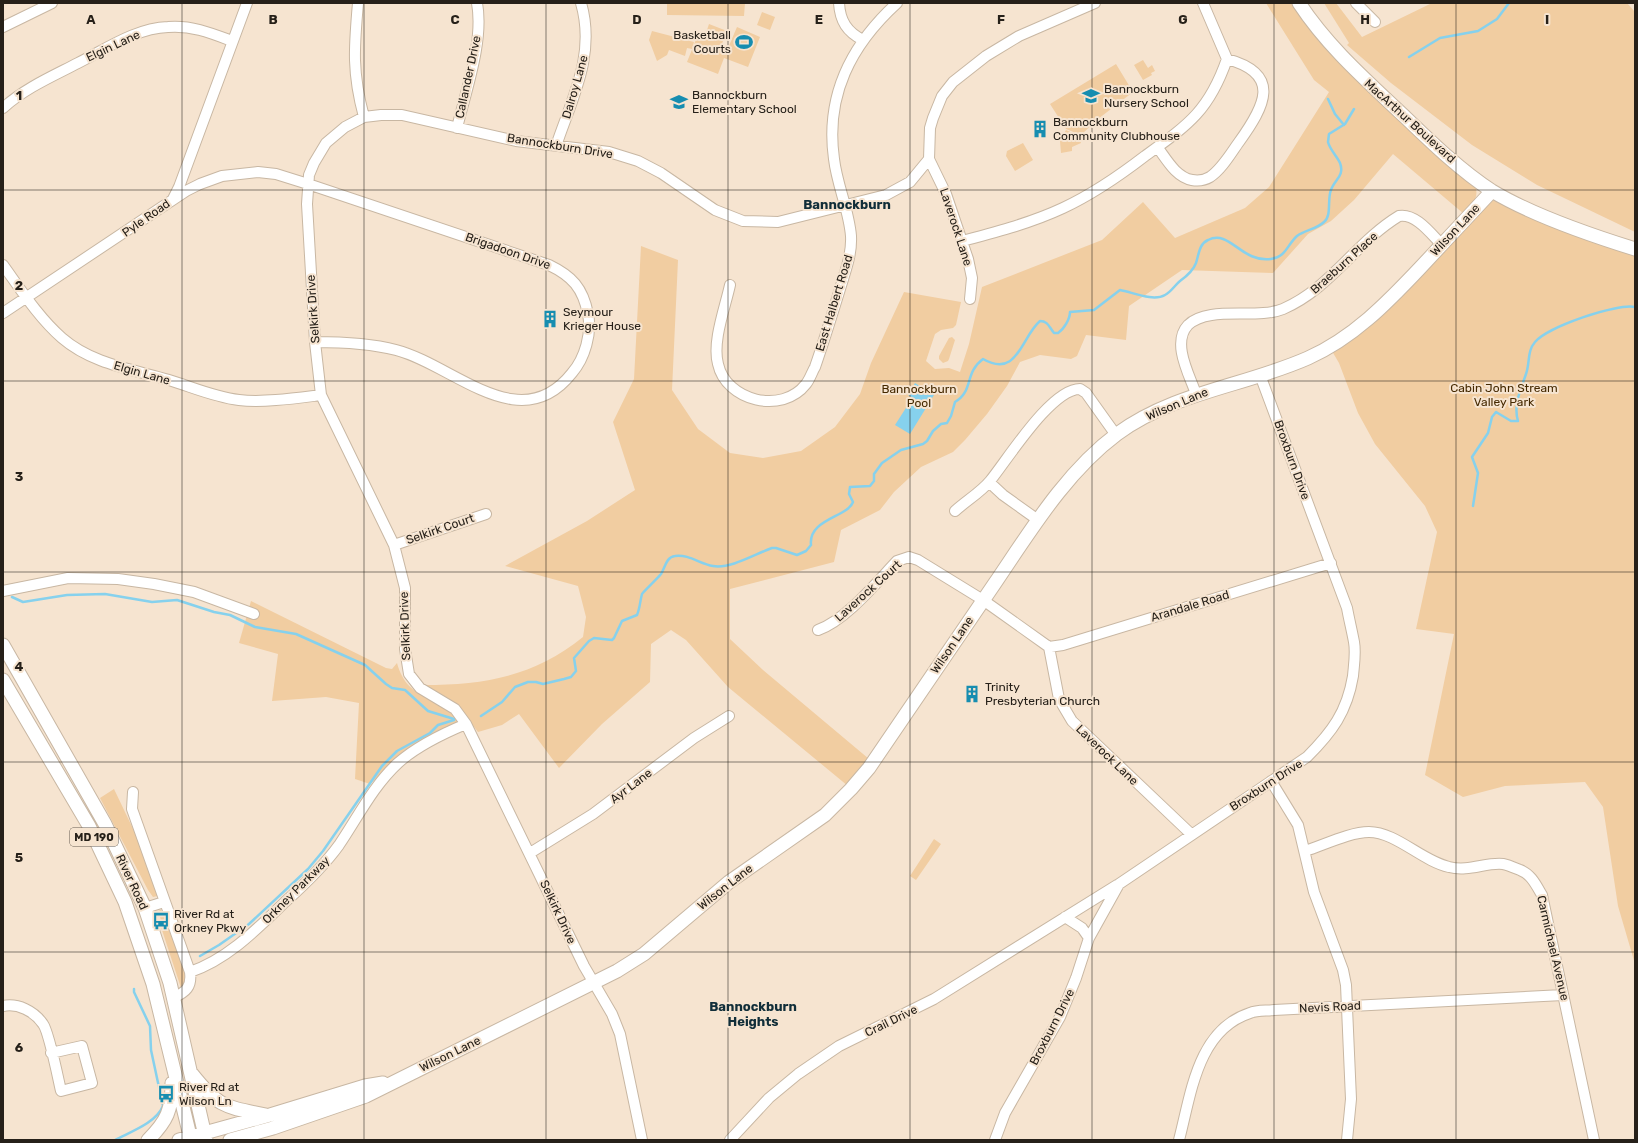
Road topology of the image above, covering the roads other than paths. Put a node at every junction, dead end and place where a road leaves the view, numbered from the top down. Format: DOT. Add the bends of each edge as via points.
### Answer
graph roads {
  1 [pos="52,3"];
  2 [pos="247,3"];
  3 [pos="358,3"];
  4 [pos="477,3"];
  5 [pos="581,3"];
  6 [pos="839,3"];
  7 [pos="898,3"];
  8 [pos="1094,3"];
  9 [pos="1203,3"];
  10 [pos="1299,3"];
  11 [pos="1356,3"];
  12 [pos="1375,22"];
  13 [pos="3,27"];
  14 [pos="863,40"];
  15 [pos="232,41"];
  16 [pos="1227,59"];
  17 [pos="3,108"];
  18 [pos="364,117"];
  19 [pos="458,128"];
  20 [pos="556,146"];
  21 [pos="1158,148"];
  22 [pos="929,159"];
  23 [pos="308,184"];
  24 [pos="1492,190"];
  25 [pos="172,201"];
  26 [pos="844,206"];
  27 [pos="962,241"];
  28 [pos="1442,245"];
  29 [pos="1633,248"];
  30 [pos="3,265"];
  31 [pos="730,285"];
  32 [pos="26,297"];
  33 [pos="970,299"];
  34 [pos="3,313"];
  35 [pos="315,342"];
  36 [pos="1260,375"];
  37 [pos="1196,394"];
  38 [pos="321,395"];
  39 [pos="1116,435"];
  40 [pos="989,482"];
  41 [pos="955,511"];
  42 [pos="486,514"];
  43 [pos="1038,520"];
  44 [pos="394,545"];
  45 [pos="1331,563"];
  46 [pos="3,591"];
  47 [pos="983,600"];
  48 [pos="254,614"];
  49 [pos="818,630"];
  50 [pos="3,645"];
  51 [pos="1049,647"];
  52 [pos="3,680"];
  53 [pos="729,716"];
  54 [pos="466,724"];
  55 [pos="1271,781"];
  56 [pos="133,792"];
  57 [pos="1191,834"];
  58 [pos="1305,851"];
  59 [pos="530,853"];
  60 [pos="1119,884"];
  61 [pos="164,902"];
  62 [pos="145,908"];
  63 [pos="1065,917"];
  64 [pos="1089,938"];
  65 [pos="190,972"];
  66 [pos="594,983"];
  67 [pos="1563,995"];
  68 [pos="173,998"];
  69 [pos="3,1006"];
  70 [pos="1346,1006"];
  71 [pos="51,1053"];
  72 [pos="172,1066"];
  73 [pos="190,1070"];
  74 [pos="271,1122"];
  75 [pos="205,1137"];
  76 [pos="187,1139"];
  77 [pos="148,1140"];
  78 [pos="230,1140"];
  79 [pos="257,1140"];
  80 [pos="642,1140"];
  81 [pos="730,1140"];
  82 [pos="994,1140"];
  83 [pos="1179,1140"];
  84 [pos="1348,1140"];
  85 [pos="1594,1140"];
  1 -- 13 [label="street"];
  2 -- 15 [label="street, Pyle Road"];
  3 -- 18 [label="street" via="354,66"];
  4 -- 19 [label="street, Callander Drive" via="475,50"];
  5 -- 20 [label="street, Dalroy Lane" via="587,31 586,47 581,72"];
  6 -- 14 [label="street" via="843,23 851,33"];
  7 -- 14 [label="street, East Halbert Road"];
  8 -- 22 [label="street" via="1019,36 986,56 953,82 942,96 933,118 930,128"];
  9 -- 16 [label="street"];
  10 -- 24 [label="main road, MacArthur Boulevard" via="1350,66 1422,135"];
  11 -- 12 [label="street"];
  14 -- 26 [label="street, East Halbert Road" via="842,78 833,119 834,160"];
  15 -- 17 [label="street, Elgin Lane" via="209,31 188,27 147,30 128,37 37,84"];
  15 -- 25 [label="street, Pyle Road"];
  16 -- 21 [label="street" via="1220,79 1203,109 1183,130"];
  16 -- 21 [label="street" via="1249,66 1258,74 1264,95 1263,102 1247,132 1232,153 1208,178 1193,180 1180,176"];
  18 -- 19 [label="street, Bannockburn Drive" via="402,115"];
  18 -- 23 [label="street, Bannockburn Drive" via="345,127 326,143 314,163"];
  19 -- 20 [label="street, Bannockburn Drive" via="516,141"];
  20 -- 26 [label="street, Bannockburn Drive" via="609,152 638,161 661,173 715,210 743,221 778,222"];
  21 -- 27 [label="street" via="1101,187 1063,208"];
  22 -- 26 [label="street, Bannockburn Drive" via="910,182 899,190"];
  22 -- 27 [label="street, Laverock Lane" via="944,188"];
  23 -- 25 [label="street, Brigadoon Drive" via="276,174 240,173 200,184"];
  23 -- 35 [label="street, Selkirk Drive"];
  23 -- 35 [label="street, Brigadoon Drive" via="564,272 585,297 589,317 587,344 579,365 564,384 536,399 515,401 492,396 430,363 396,350 350,342"];
  24 -- 28 [label="main road, Wilson Lane"];
  24 -- 29 [label="main road, MacArthur Boulevard" via="1565,224"];
  25 -- 32 [label="street, Pyle Road"];
  26 -- 31 [label="street, East Halbert Road" via="851,235 850,255 815,367 806,384 792,395 772,402 753,400 734,390 723,376 716,348"];
  27 -- 33 [label="street, Laverock Lane" via="972,278"];
  28 -- 36 [label="main road, Wilson Lane" via="1388,302 1354,331 1310,357"];
  28 -- 37 [label="street, Braeburn Place" via="1417,220 1405,215 1399,216 1303,299 1266,313 1212,315 1188,326 1182,337 1181,349"];
  30 -- 32 [label="street, Elgin Lane"];
  32 -- 34 [label="street, Pyle Road"];
  32 -- 38 [label="street, Elgin Lane" via="62,338 98,360 171,380 198,391 240,401"];
  35 -- 38 [label="street, Selkirk Drive"];
  36 -- 37 [label="main road, Wilson Lane"];
  36 -- 45 [label="street, Broxburn Drive"];
  37 -- 39 [label="main road, Wilson Lane" via="1132,424"];
  38 -- 44 [label="street, Selkirk Drive"];
  39 -- 40 [label="street" via="1086,393 1074,389 1067,392 1036,421"];
  39 -- 43 [label="main road, Wilson Lane" via="1079,468"];
  40 -- 41 [label="street"];
  40 -- 43 [label="street"];
  42 -- 44 [label="street, Selkirk Court"];
  43 -- 47 [label="main road, Wilson Lane"];
  44 -- 54 [label="street, Selkirk Drive" via="405,588 405,649 409,674 420,688 455,709"];
  45 -- 51 [label="street, Arandale Road" via="1063,645"];
  45 -- 55 [label="street, Broxburn Drive" via="1347,608 1354,642 1355,661 1350,691 1341,716 1327,737 1307,758"];
  46 -- 48 [label="street" via="68,578 118,579 194,592"];
  47 -- 49 [label="street, Laverock Court" via="909,557 897,561 840,618 828,627"];
  47 -- 51 [label="street"];
  47 -- 66 [label="main road, Wilson Lane" via="869,768 830,810 729,882 644,954"];
  50 -- 62 [label="main road, River Road / MD 190" via="105,824"];
  51 -- 57 [label="street, Laverock Lane" via="1059,699 1072,721"];
  52 -- 72 [label="main road, River Road / MD 190" via="88,826 125,902 153,984"];
  53 -- 59 [label="street, Ayr Lane" via="694,738 593,814"];
  54 -- 59 [label="street, Selkirk Drive"];
  54 -- 65 [label="street, Orkney Parkway" via="442,734 398,763 374,791 339,845 316,874 239,945"];
  55 -- 57 [label="street, Broxburn Drive"];
  55 -- 58 [label="street" via="1298,824"];
  56 -- 61 [label="street, River Road" via="132,809"];
  57 -- 60 [label="street, Broxburn Drive"];
  58 -- 67 [label="street, Carmichael Avenue" via="1360,832 1371,832 1386,836 1449,867 1468,869 1503,864 1522,871 1534,880 1542,895"];
  58 -- 70 [label="street" via="1314,892 1343,970"];
  59 -- 66 [label="street, Selkirk Drive"];
  60 -- 63 [label="street, Crail Drive"];
  60 -- 64 [label="street, Broxburn Drive"];
  61 -- 62 [label="street"];
  61 -- 65 [label="street, River Road"];
  62 -- 68 [label="main road, River Road / MD 190"];
  63 -- 64 [label="street" via="1082,928"];
  63 -- 81 [label="street, Crail Drive" via="934,999 840,1046 769,1098"];
  64 -- 82 [label="street, Broxburn Drive" via="1060,1017 1005,1113"];
  65 -- 68 [label="street" via="188,990"];
  66 -- 74 [label="main road, Wilson Lane" via="366,1096"];
  66 -- 80 [label="street, Selkirk Drive" via="620,1034"];
  67 -- 70 [label="street, Nevis Road"];
  67 -- 85 [label="street, Carmichael Avenue"];
  68 -- 73 [label="main road, River Road / MD 190"];
  69 -- 71 [label="street" via="12,1004 28,1010 44,1025"];
  70 -- 83 [label="street, Nevis Road" via="1250,1013 1226,1026 1204,1052"];
  70 -- 84 [label="street" via="1351,1100"];
  71 -- 71 [label="street" via="61,1090 92,1083 82,1046"];
  72 -- 76 [label="main road, River Road / MD 190"];
  72 -- 77 [label="main road" via="171,1107 162,1126"];
  73 -- 74 [label="main road" via="207,1093 224,1106"];
  73 -- 75 [label="main road, River Road / MD 190"];
  74 -- 75 [label="main road, Wilson Lane"];
  74 -- 78 [label="main road, Wilson Lane"];
  74 -- 79 [label="main road"];
  75 -- 76 [label="main road, Wilson Lane"];
}
